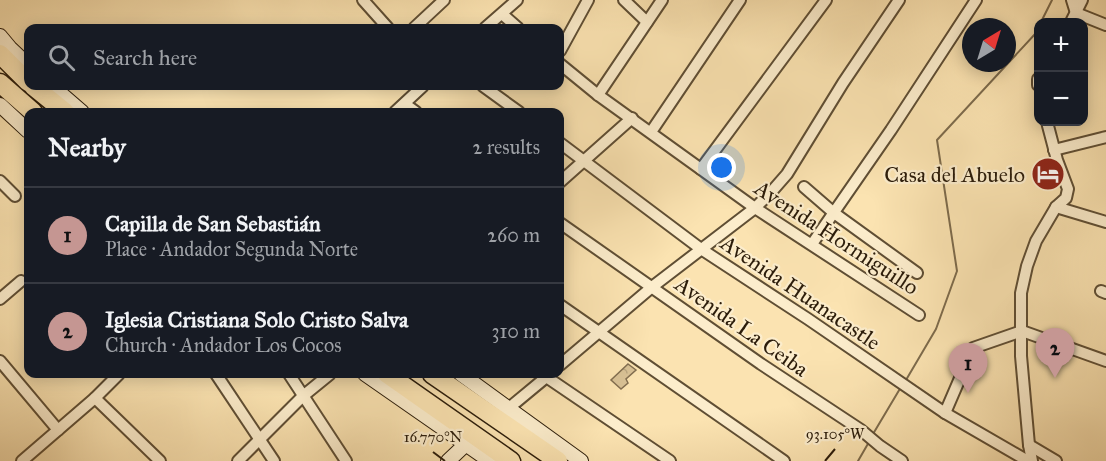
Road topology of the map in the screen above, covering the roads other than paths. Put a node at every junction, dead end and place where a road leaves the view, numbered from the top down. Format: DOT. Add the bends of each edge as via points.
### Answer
graph roads {
  1 [pos="363,0"];
  2 [pos="444,0"];
  3 [pos="517,0"];
  4 [pos="588,0"];
  5 [pos="624,0"];
  6 [pos="662,0"];
  7 [pos="740,0"];
  8 [pos="826,0"];
  9 [pos="900,0"];
  10 [pos="976,0"];
  11 [pos="1072,0"];
  12 [pos="1082,0"];
  13 [pos="502,14"];
  14 [pos="1073,18"];
  15 [pos="1088,21"];
  16 [pos="647,22"];
  17 [pos="384,24"];
  18 [pos="418,24"];
  19 [pos="490,24"];
  20 [pos="513,24"];
  21 [pos="1106,25"];
  22 [pos="0,36"];
  23 [pos="564,44"];
  24 [pos="0,54"];
  25 [pos="24,61"];
  26 [pos="564,67"];
  27 [pos="24,78"];
  28 [pos="0,83"];
  29 [pos="38,90"];
  30 [pos="57,90"];
  31 [pos="419,90"];
  32 [pos="489,90"];
  33 [pos="598,95"];
  34 [pos="405,104"];
  35 [pos="0,105"];
  36 [pos="28,108"];
  37 [pos="60,108"];
  38 [pos="77,108"];
  39 [pos="400,108"];
  40 [pos="410,108"];
  41 [pos="513,108"];
  42 [pos="632,118"];
  43 [pos="1048,126"];
  44 [pos="24,127"];
  45 [pos="651,132"];
  46 [pos="1106,137"];
  47 [pos="564,146"];
  48 [pos="1054,150"];
  49 [pos="583,161"];
  50 [pos="701,169"];
  51 [pos="564,178"];
  52 [pos="0,181"];
  53 [pos="804,187"];
  54 [pos="15,196"];
  55 [pos="1056,207"];
  56 [pos="754,208"];
  57 [pos="834,213"];
  58 [pos="1106,222"];
  59 [pos="564,226"];
  60 [pos="812,244"];
  61 [pos="701,249"];
  62 [pos="917,273"];
  63 [pos="21,281"];
  64 [pos="652,286"];
  65 [pos="0,299"];
  66 [pos="564,308"];
  67 [pos="919,315"];
  68 [pos="1022,331"];
  69 [pos="597,332"];
  70 [pos="0,361"];
  71 [pos="564,361"];
  72 [pos="1106,361"];
  73 [pos="115,378"];
  74 [pos="219,378"];
  75 [pos="292,378"];
  76 [pos="325,378"];
  77 [pos="371,378"];
  78 [pos="393,378"];
  79 [pos="438,378"];
  80 [pos="467,378"];
  81 [pos="543,378"];
  82 [pos="550,378"];
  83 [pos="303,396"];
  84 [pos="95,398"];
  85 [pos="509,408"];
  86 [pos="945,413"];
  87 [pos="58,430"];
  88 [pos="262,440"];
  89 [pos="466,444"];
  90 [pos="1029,445"];
  91 [pos="22,461"];
  92 [pos="160,461"];
  93 [pos="238,461"];
  94 [pos="274,461"];
  95 [pos="346,461"];
  96 [pos="448,461"];
  97 [pos="490,461"];
  98 [pos="511,461"];
  99 [pos="558,461"];
  100 [pos="581,461"];
  101 [pos="670,461"];
  102 [pos="783,461"];
  103 [pos="902,461"];
  104 [pos="1030,461"];
  105 [pos="1056,461"];
  1 -- 17 [label="street"];
  2 -- 18 [label="street"];
  3 -- 13 [label="street"];
  4 -- 23 [label="street"];
  5 -- 16 [label="street"];
  6 -- 16 [label="street"];
  7 -- 45 [label="street"];
  8 -- 50 [label="street"];
  9 -- 56 [label="street" via="787,174"];
  10 -- 57 [label="street"];
  11 -- 14 [label="street"];
  12 -- 14 [label="street"];
  13 -- 19 [label="street"];
  13 -- 20 [label="street"];
  15 -- 21 [label="street"];
  16 -- 33 [label="street"];
  22 -- 25 [label="street"];
  24 -- 27 [label="highway"];
  26 -- 33 [label="street, Avenida Hormiguillo"];
  28 -- 36 [label="highway"];
  29 -- 37 [label="highway"];
  30 -- 38 [label="street"];
  31 -- 34 [label="street"];
  32 -- 41 [label="street"];
  33 -- 42 [label="street, Avenida Hormiguillo"];
  34 -- 39 [label="street"];
  34 -- 40 [label="street"];
  35 -- 44 [label="street"];
  42 -- 45 [label="street, Avenida Hormiguillo"];
  42 -- 49 [label="street"];
  43 -- 48 [label="street"];
  45 -- 50 [label="street, Avenida Hormiguillo"];
  46 -- 48 [label="street"];
  47 -- 49 [label="street, Avenida Huanacastle"];
  48 -- 55 [label="street" via="1068,189 1066,198"];
  49 -- 51 [label="street"];
  49 -- 61 [label="street, Avenida Huanacastle"];
  50 -- 56 [label="street, Avenida Hormiguillo"];
  52 -- 54 [label="street"];
  53 -- 57 [label="street"];
  55 -- 58 [label="street"];
  55 -- 68 [label="street" via="1027,266"];
  56 -- 60 [label="street, Avenida Hormiguillo"];
  56 -- 61 [label="street"];
  57 -- 60 [label="street"];
  57 -- 62 [label="street"];
  59 -- 64 [label="street, Avenida La Ceiba"];
  60 -- 67 [label="street, Avenida Hormiguillo"];
  61 -- 64 [label="street"];
  61 -- 86 [label="street, Avenida Huanacastle"];
  63 -- 65 [label="street"];
  64 -- 69 [label="street"];
  64 -- 103 [label="street, Avenida La Ceiba"];
  66 -- 69 [label="street"];
  68 -- 72 [label="street"];
  68 -- 86 [label="street" via="973,348"];
  68 -- 90 [label="street"];
  69 -- 71 [label="street"];
  69 -- 102 [label="street"];
  70 -- 87 [label="street"];
  73 -- 84 [label="street"];
  74 -- 88 [label="street"];
  75 -- 83 [label="street"];
  76 -- 83 [label="street"];
  77 -- 89 [label="street"];
  78 -- 98 [label="highway"];
  79 -- 99 [label="highway"];
  80 -- 85 [label="street"];
  81 -- 85 [label="street"];
  82 -- 101 [label="street"];
  83 -- 88 [label="street"];
  83 -- 95 [label="street"];
  84 -- 87 [label="street"];
  84 -- 92 [label="street"];
  85 -- 100 [label="street"];
  86 -- 104 [label="street, Avenida Huanacastle"];
  87 -- 91 [label="street"];
  88 -- 93 [label="street"];
  88 -- 94 [label="street"];
  89 -- 96 [label="street"];
  89 -- 97 [label="street"];
  90 -- 104 [label="street"];
  90 -- 105 [label="street"];
}
